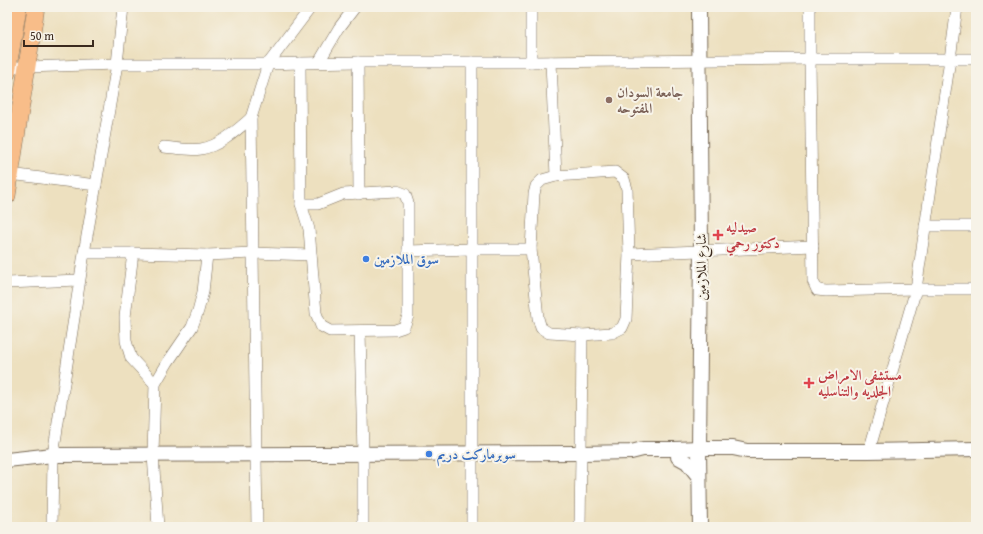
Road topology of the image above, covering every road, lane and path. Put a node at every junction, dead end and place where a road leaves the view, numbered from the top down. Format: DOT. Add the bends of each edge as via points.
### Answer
graph roads {
  1 [pos="18,7"];
  2 [pos="36,7"];
  3 [pos="123,7"];
  4 [pos="311,7"];
  5 [pos="355,7"];
  6 [pos="531,7"];
  7 [pos="699,7"];
  8 [pos="810,7"];
  9 [pos="957,7"];
  10 [pos="810,59"];
  11 [pos="950,59"];
  12 [pos="976,59"];
  13 [pos="700,60"];
  14 [pos="300,62"];
  15 [pos="319,62"];
  16 [pos="358,62"];
  17 [pos="472,62"];
  18 [pos="531,62"];
  19 [pos="551,62"];
  20 [pos="117,64"];
  21 [pos="268,64"];
  22 [pos="27,67"];
  23 [pos="8,70"];
  24 [pos="251,118"];
  25 [pos="164,147"];
  26 [pos="10,174"];
  27 [pos="556,176"];
  28 [pos="96,185"];
  29 [pos="359,194"];
  30 [pos="7,196"];
  31 [pos="301,204"];
  32 [pos="925,226"];
  33 [pos="976,226"];
  34 [pos="813,246"];
  35 [pos="471,249"];
  36 [pos="532,249"];
  37 [pos="701,250"];
  38 [pos="408,252"];
  39 [pos="84,253"];
  40 [pos="133,253"];
  41 [pos="253,253"];
  42 [pos="629,254"];
  43 [pos="207,255"];
  44 [pos="312,255"];
  45 [pos="80,280"];
  46 [pos="7,284"];
  47 [pos="916,289"];
  48 [pos="976,289"];
  49 [pos="360,330"];
  50 [pos="582,335"];
  51 [pos="155,384"];
  52 [pos="976,449"];
  53 [pos="869,451"];
  54 [pos="631,452"];
  55 [pos="472,453"];
  56 [pos="582,453"];
  57 [pos="699,453"];
  58 [pos="257,454"];
  59 [pos="363,454"];
  60 [pos="53,455"];
  61 [pos="153,455"];
  62 [pos="678,457"];
  63 [pos="7,460"];
  64 [pos="699,477"];
  65 [pos="52,527"];
  66 [pos="158,527"];
  67 [pos="257,527"];
  68 [pos="363,527"];
  69 [pos="472,527"];
  70 [pos="580,527"];
  71 [pos="700,527"];
  1 -- 23 [label="main road"];
  2 -- 22 [label="main road"];
  3 -- 20 [label="street"];
  4 -- 21 [label="street"];
  5 -- 15 [label="street"];
  6 -- 18 [label="street"];
  7 -- 13 [label="street, شارع الملازمين"];
  8 -- 10 [label="street"];
  9 -- 11 [label="street"];
  10 -- 11 [label="street"];
  10 -- 13 [label="street"];
  10 -- 34 [label="street"];
  11 -- 12 [label="street"];
  11 -- 32 [label="street"];
  13 -- 19 [label="street"];
  13 -- 37 [label="street, شارع الملازمين"];
  14 -- 15 [label="street"];
  14 -- 21 [label="street"];
  14 -- 31 [label="street"];
  15 -- 16 [label="street"];
  16 -- 17 [label="street"];
  16 -- 29 [label="street"];
  17 -- 18 [label="street"];
  17 -- 35 [label="street"];
  18 -- 19 [label="street"];
  19 -- 27 [label="street"];
  20 -- 21 [label="street"];
  20 -- 22 [label="street"];
  20 -- 28 [label="street"];
  21 -- 24 [label="street"];
  22 -- 23 [label="street"];
  22 -- 26 [label="main road"];
  24 -- 25 [label="street" via="232,134 201,149"];
  24 -- 41 [label="street"];
  26 -- 28 [label="street"];
  26 -- 30 [label="main road"];
  27 -- 36 [label="street" via="542,180 536,186"];
  27 -- 42 [label="street" via="615,172 624,178 627,189"];
  28 -- 39 [label="street"];
  29 -- 31 [label="street" via="343,194 318,204"];
  29 -- 38 [label="street" via="397,191 405,194 408,203"];
  31 -- 44 [label="street" via="309,230"];
  32 -- 33 [label="street"];
  32 -- 47 [label="street"];
  34 -- 37 [label="street"];
  34 -- 47 [label="street" via="813,281 817,290 826,292"];
  35 -- 36 [label="street"];
  35 -- 38 [label="street"];
  35 -- 55 [label="street"];
  36 -- 50 [label="street" via="541,328 549,333"];
  37 -- 42 [label="street"];
  37 -- 57 [label="street, شارع الملازمين"];
  38 -- 49 [label="street" via="408,316 404,327 394,330"];
  39 -- 40 [label="street"];
  39 -- 45 [label="street"];
  40 -- 43 [label="street"];
  40 -- 51 [label="street" via="125,317 126,341 131,358"];
  41 -- 43 [label="street"];
  41 -- 44 [label="street"];
  41 -- 58 [label="street"];
  42 -- 50 [label="street" via="626,319 622,328 612,333"];
  43 -- 51 [label="street" via="203,292 192,327"];
  44 -- 49 [label="street" via="316,313 321,326 330,331"];
  45 -- 46 [label="street"];
  45 -- 60 [label="street"];
  47 -- 48 [label="street"];
  47 -- 53 [label="street"];
  49 -- 59 [label="street"];
  50 -- 56 [label="street"];
  51 -- 61 [label="street"];
  52 -- 53 [label="street"];
  53 -- 57 [label="street" via="747,451 733,448"];
  54 -- 56 [label="street"];
  54 -- 57 [label="street" via="643,449 675,449"];
  54 -- 62 [label="street" via="642,456"];
  55 -- 56 [label="street"];
  55 -- 59 [label="street"];
  55 -- 69 [label="street"];
  56 -- 70 [label="street"];
  57 -- 62 [label="street"];
  57 -- 64 [label="street, شارع الملازمين"];
  58 -- 59 [label="street"];
  58 -- 61 [label="street"];
  58 -- 67 [label="street"];
  59 -- 68 [label="street"];
  60 -- 61 [label="street"];
  60 -- 63 [label="street"];
  60 -- 65 [label="street"];
  61 -- 66 [label="street"];
  62 -- 64 [label="street" via="687,462"];
  64 -- 71 [label="street, شارع الملازمين"];
}
